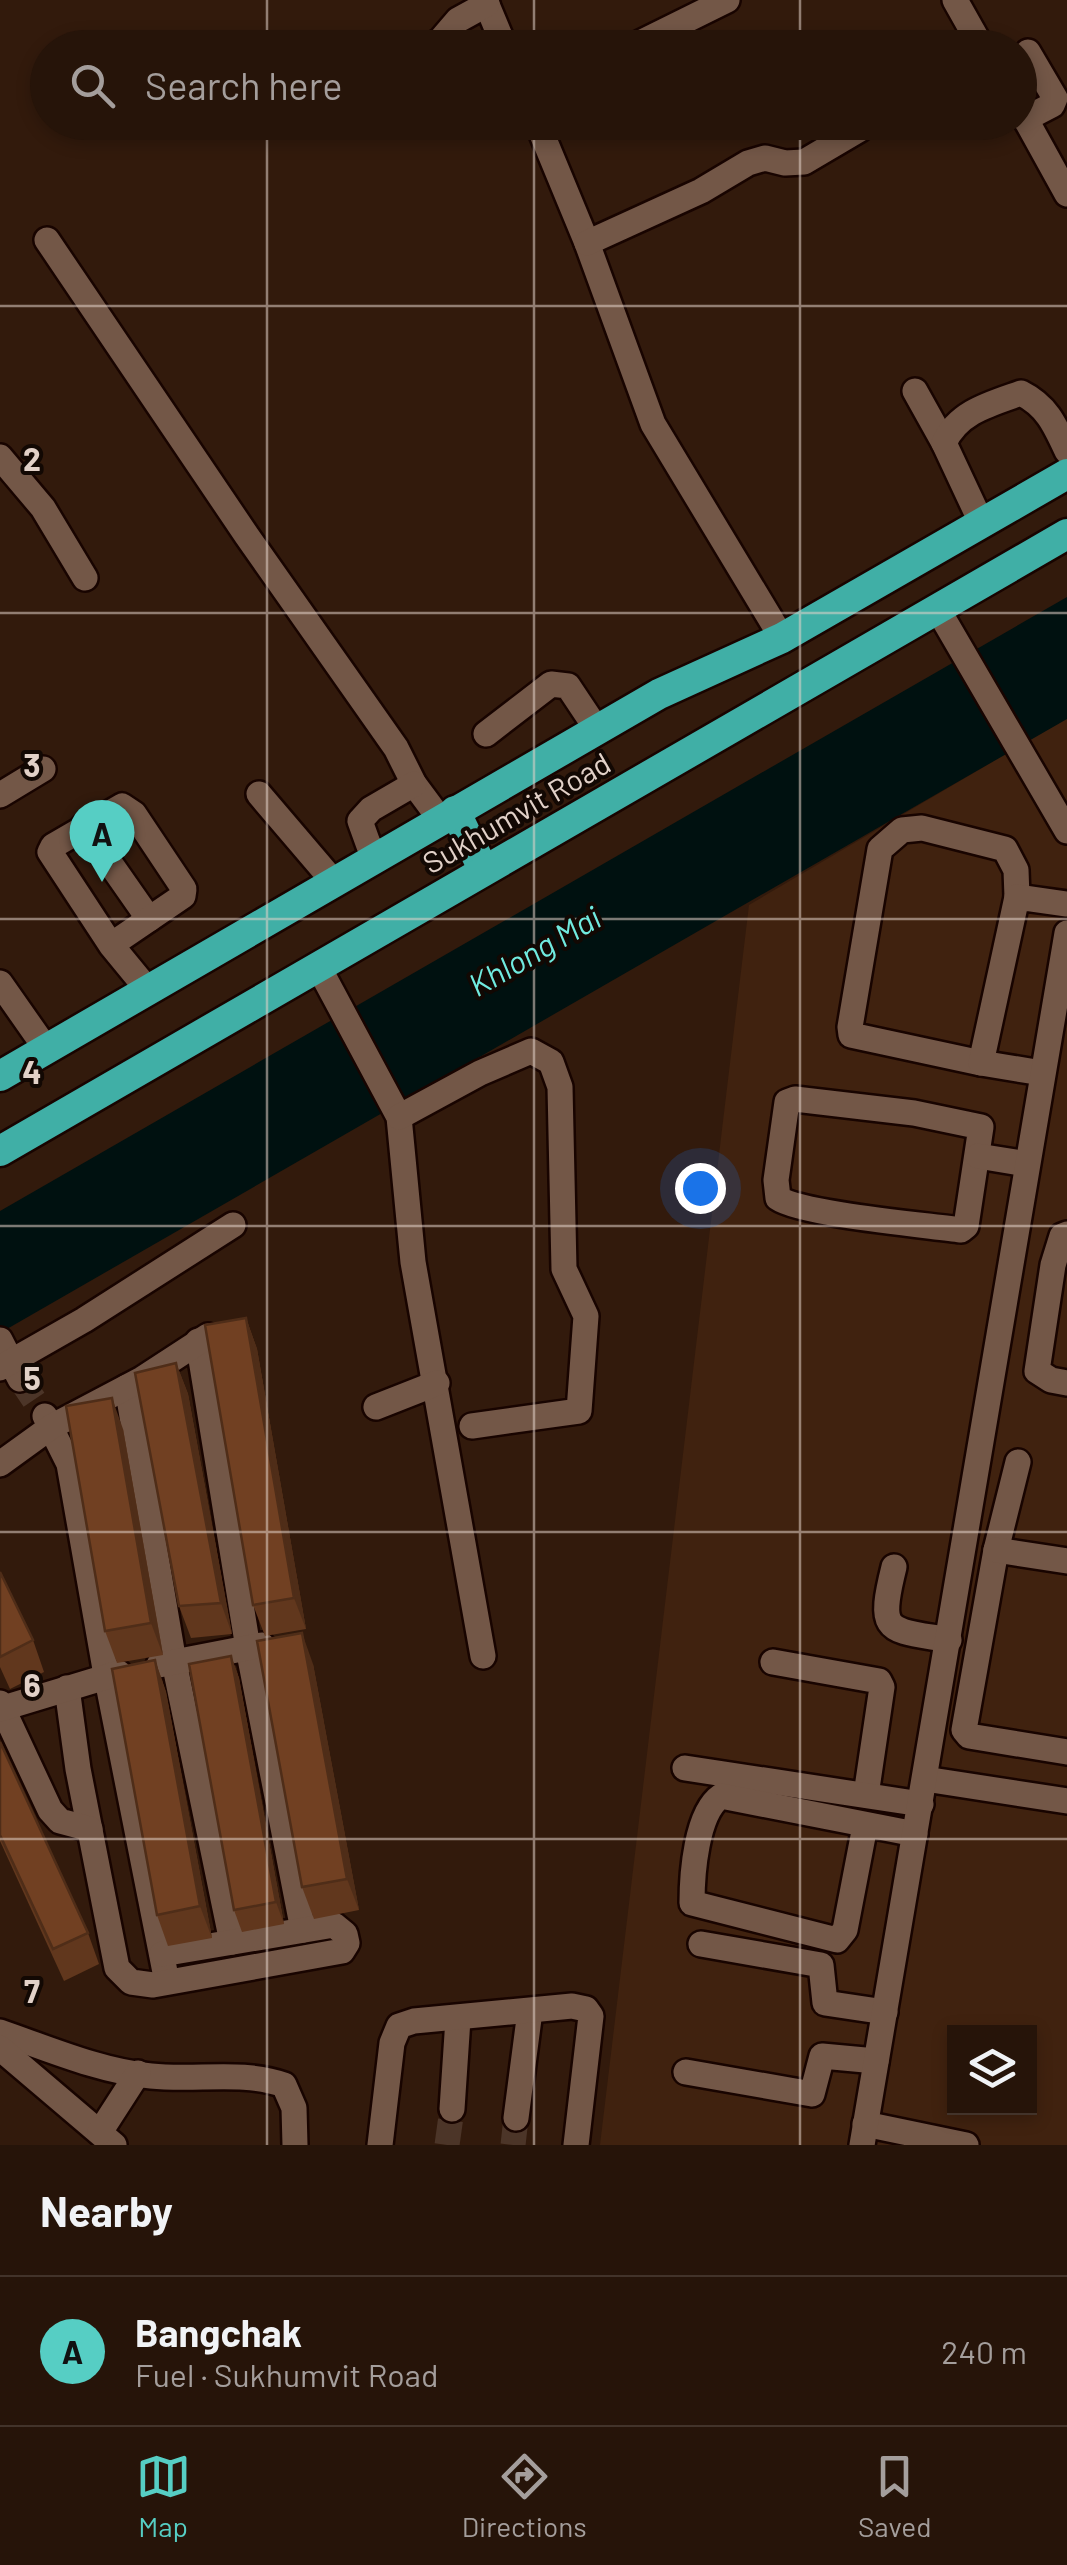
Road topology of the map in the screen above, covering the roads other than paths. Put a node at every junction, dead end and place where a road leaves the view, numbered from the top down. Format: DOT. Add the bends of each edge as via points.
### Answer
graph roads {
  1 [pos="726,0"];
  2 [pos="955,0"];
  3 [pos="486,2"];
  4 [pos="449,30"];
  5 [pos="498,30"];
  6 [pos="666,30"];
  7 [pos="972,30"];
  8 [pos="1037,68"];
  9 [pos="1037,109"];
  10 [pos="544,140"];
  11 [pos="841,140"];
  12 [pos="1037,140"];
  13 [pos="1067,194"];
  14 [pos="47,240"];
  15 [pos="587,243"];
  16 [pos="915,392"];
  17 [pos="944,443"];
  18 [pos="1067,451"];
  19 [pos="0,457"];
  20 [pos="1067,474"];
  21 [pos="981,522"];
  22 [pos="1067,534"];
  23 [pos="85,578"];
  24 [pos="937,608"];
  25 [pos="782,638"];
  26 [pos="598,731"];
  27 [pos="486,734"];
  28 [pos="44,769"];
  29 [pos="414,784"];
  30 [pos="259,794"];
  31 [pos="0,795"];
  32 [pos="1060,803"];
  33 [pos="448,815"];
  34 [pos="84,826"];
  35 [pos="1067,831"];
  36 [pos="382,855"];
  37 [pos="483,869"];
  38 [pos="334,882"];
  39 [pos="1018,897"];
  40 [pos="1067,904"];
  41 [pos="149,919"];
  42 [pos="1067,933"];
  43 [pos="110,945"];
  44 [pos="318,966"];
  45 [pos="0,983"];
  46 [pos="148,990"];
  47 [pos="9,1018"];
  48 [pos="47,1050"];
  49 [pos="981,1062"];
  50 [pos="1042,1073"];
  51 [pos="0,1076"];
  52 [pos="397,1115"];
  53 [pos="0,1151"];
  54 [pos="978,1156"];
  55 [pos="1027,1164"];
  56 [pos="232,1225"];
  57 [pos="1067,1234"];
  58 [pos="1012,1256"];
  59 [pos="1052,1266"];
  60 [pos="226,1327"];
  61 [pos="198,1341"];
  62 [pos="6,1358"];
  63 [pos="1067,1383"];
  64 [pos="436,1384"];
  65 [pos="127,1387"];
  66 [pos="376,1407"];
  67 [pos="48,1422"];
  68 [pos="472,1426"];
  69 [pos="0,1464"];
  70 [pos="976,1478"];
  71 [pos="996,1550"];
  72 [pos="1067,1560"];
  73 [pos="894,1567"];
  74 [pos="949,1640"];
  75 [pos="287,1641"];
  76 [pos="248,1648"];
  77 [pos="482,1656"];
  78 [pos="174,1662"];
  79 [pos="773,1662"];
  80 [pos="106,1675"];
  81 [pos="67,1688"];
  82 [pos="1,1707"];
  83 [pos="1067,1752"];
  84 [pos="684,1768"];
  85 [pos="923,1791"];
  86 [pos="866,1795"];
  87 [pos="1067,1801"];
  88 [pos="865,1826"];
  89 [pos="90,1829"];
  90 [pos="916,1834"];
  91 [pos="303,1930"];
  92 [pos="232,1942"];
  93 [pos="701,1944"];
  94 [pos="162,1954"];
  95 [pos="168,1982"];
  96 [pos="530,2010"];
  97 [pos="885,2012"];
  98 [pos="458,2019"];
  99 [pos="0,2032"];
  100 [pos="0,2048"];
  101 [pos="876,2062"];
  102 [pos="686,2072"];
  103 [pos="138,2074"];
  104 [pos="452,2109"];
  105 [pos="516,2118"];
  106 [pos="864,2135"];
  107 [pos="107,2139"];
  108 [pos="295,2145"];
  109 [pos="380,2145"];
  110 [pos="576,2145"];
  111 [pos="966,2145"];
  1 -- 6 [label="street"];
  2 -- 7 [label="street"];
  3 -- 4 [label="street"];
  3 -- 5 [label="street"];
  8 -- 9 [label="street" via="1054,98"];
  10 -- 15 [label="street"];
  11 -- 15 [label="street" via="804,162 748,163"];
  12 -- 13 [label="street"];
  14 -- 29 [label="street" via="396,748"];
  15 -- 25 [label="street" via="653,424"];
  16 -- 17 [label="street"];
  17 -- 18 [label="street" via="952,425 1021,393 1053,420"];
  17 -- 21 [label="street"];
  19 -- 23 [label="street" via="44,508"];
  20 -- 21 [label="highway, Sukhumvit Road"];
  21 -- 25 [label="highway, Sukhumvit Road"];
  22 -- 24 [label="highway, Sukhumvit Road"];
  24 -- 32 [label="street" via="1031,770"];
  24 -- 37 [label="highway, Sukhumvit Road"];
  25 -- 26 [label="highway, Sukhumvit Road" via="659,694"];
  26 -- 27 [label="street" via="568,686 551,684"];
  26 -- 33 [label="highway, Sukhumvit Road"];
  28 -- 31 [label="street"];
  29 -- 33 [label="street"];
  29 -- 36 [label="street" via="360,821 369,846"];
  30 -- 38 [label="street"];
  32 -- 35 [label="street"];
  33 -- 36 [label="highway, Sukhumvit Road"];
  33 -- 37 [label="highway"];
  34 -- 41 [label="street"];
  34 -- 41 [label="street" via="113,808 130,810 184,884 184,896"];
  34 -- 43 [label="street" via="50,852"];
  36 -- 38 [label="highway, Sukhumvit Road"];
  37 -- 44 [label="highway, Sukhumvit Road"];
  38 -- 46 [label="highway, Sukhumvit Road"];
  39 -- 40 [label="street"];
  39 -- 49 [label="street"];
  39 -- 49 [label="street" via="1016,870 1005,849 922,828 902,830 880,849 852,1035"];
  41 -- 43 [label="street"];
  42 -- 50 [label="street"];
  43 -- 46 [label="street"];
  44 -- 52 [label="street"];
  44 -- 53 [label="highway, Sukhumvit Road"];
  45 -- 47 [label="street"];
  46 -- 48 [label="highway, Sukhumvit Road"];
  47 -- 48 [label="street"];
  48 -- 51 [label="highway, Sukhumvit Road"];
  49 -- 50 [label="street"];
  50 -- 55 [label="street"];
  52 -- 64 [label="street"];
  52 -- 68 [label="street" via="531,1051 551,1062 560,1087 564,1270 586,1316 579,1411"];
  54 -- 54 [label="street" via="961,1230 778,1198 788,1102 795,1099 977,1124"];
  54 -- 55 [label="street"];
  55 -- 58 [label="street"];
  56 -- 62 [label="street" via="84,1320"];
  57 -- 59 [label="street"];
  58 -- 59 [label="street"];
  58 -- 70 [label="street"];
  59 -- 63 [label="street" via="1036,1371"];
  60 -- 61 [label="street"];
  61 -- 65 [label="street"];
  61 -- 76 [label="street"];
  64 -- 66 [label="street"];
  64 -- 77 [label="street"];
  65 -- 67 [label="street"];
  65 -- 78 [label="street"];
  67 -- 69 [label="street"];
  67 -- 80 [label="street" via="69,1464"];
  70 -- 71 [label="street" via="1016,1472"];
  70 -- 74 [label="street"];
  71 -- 72 [label="street"];
  71 -- 83 [label="street" via="964,1730"];
  73 -- 74 [label="street" via="888,1622 895,1630"];
  74 -- 85 [label="street"];
  75 -- 76 [label="street"];
  76 -- 78 [label="street"];
  76 -- 91 [label="street"];
  78 -- 80 [label="street"];
  78 -- 92 [label="street"];
  79 -- 86 [label="street" via="879,1681"];
  80 -- 81 [label="street"];
  80 -- 94 [label="street"];
  81 -- 82 [label="street"];
  81 -- 89 [label="street"];
  82 -- 89 [label="street" via="50,1810 60,1821"];
  84 -- 86 [label="street"];
  85 -- 86 [label="street"];
  85 -- 87 [label="street"];
  85 -- 90 [label="street"];
  88 -- 88 [label="street" via="846,1930 837,1940 692,1903 692,1870 707,1811 717,1798"];
  88 -- 90 [label="street"];
  89 -- 95 [label="street" via="117,1968 131,1982"];
  90 -- 97 [label="street"];
  91 -- 92 [label="street"];
  91 -- 95 [label="street" via="334,1925 348,1942 342,1951"];
  92 -- 94 [label="street"];
  93 -- 97 [label="street" via="821,1966 825,2003"];
  94 -- 95 [label="street"];
  96 -- 98 [label="street"];
  96 -- 105 [label="street"];
  96 -- 110 [label="street" via="572,2006 591,2016"];
  97 -- 101 [label="street"];
  98 -- 104 [label="street"];
  98 -- 109 [label="street" via="399,2026"];
  99 -- 103 [label="street"];
  100 -- 107 [label="street"];
  101 -- 102 [label="street" via="822,2056 812,2094"];
  101 -- 106 [label="street"];
  103 -- 107 [label="street"];
  103 -- 108 [label="street" via="264,2078 284,2085 294,2108"];
  106 -- 111 [label="street"];
}
